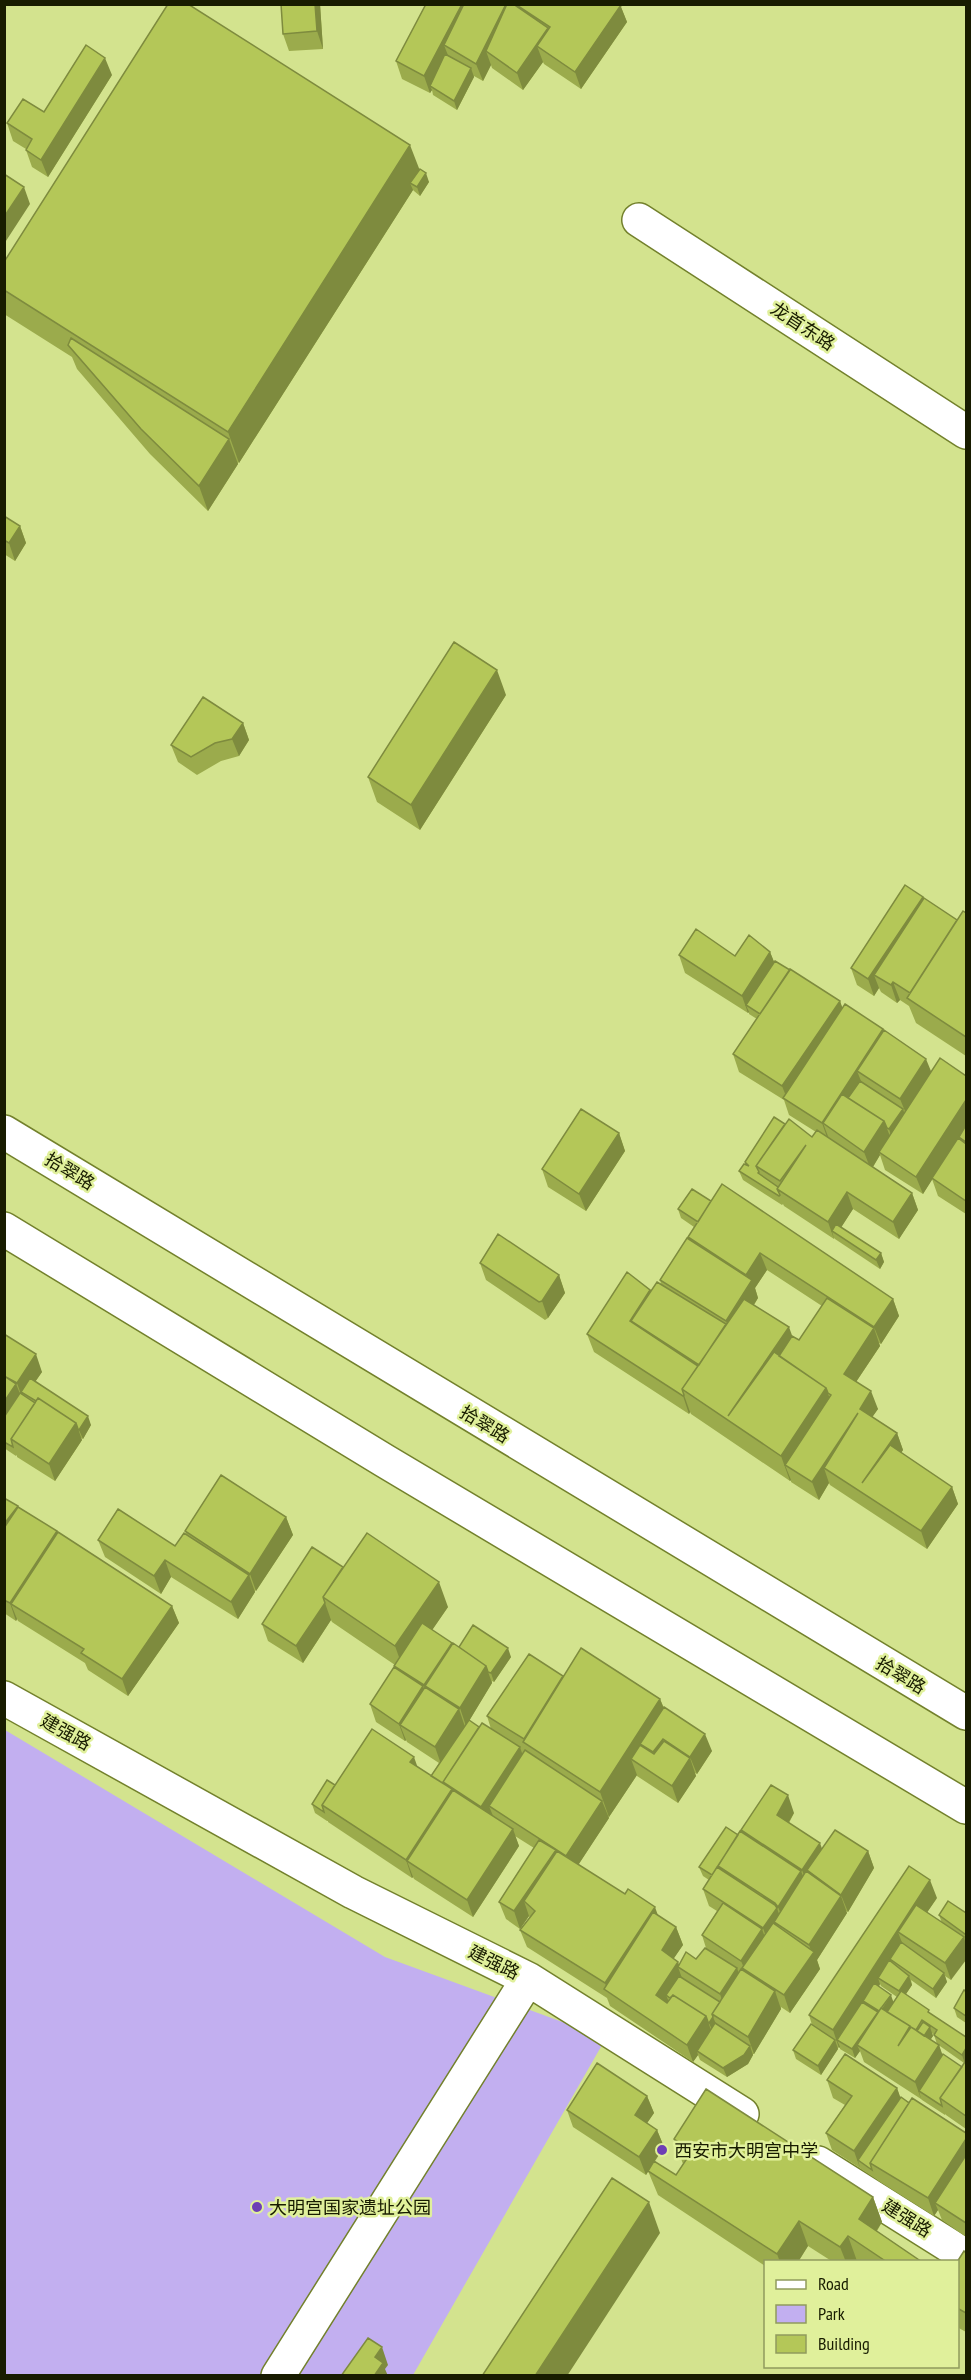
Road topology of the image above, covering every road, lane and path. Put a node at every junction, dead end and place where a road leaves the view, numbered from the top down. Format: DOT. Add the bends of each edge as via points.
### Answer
graph roads {
  1 [pos="639,220"];
  2 [pos="966,432"];
  3 [pos="4,1132"];
  4 [pos="4,1229"];
  5 [pos="4,1698"];
  6 [pos="966,1713"];
  7 [pos="966,1807"];
  8 [pos="528,1980"];
  9 [pos="767,2130"];
  10 [pos="797,2149"];
  11 [pos="966,2256"];
  12 [pos="278,2376"];
  1 -- 2 [label="main road, 龙首东路"];
  3 -- 6 [label="main road, 拾翠路"];
  4 -- 7 [label="main road" via="395,1468"];
  5 -- 8 [label="main road, 建强路" via="353,1892"];
  8 -- 9 [label="main road, 建强路"];
  8 -- 12 [label="main road"];
  10 -- 11 [label="main road, 建强路"];
}
